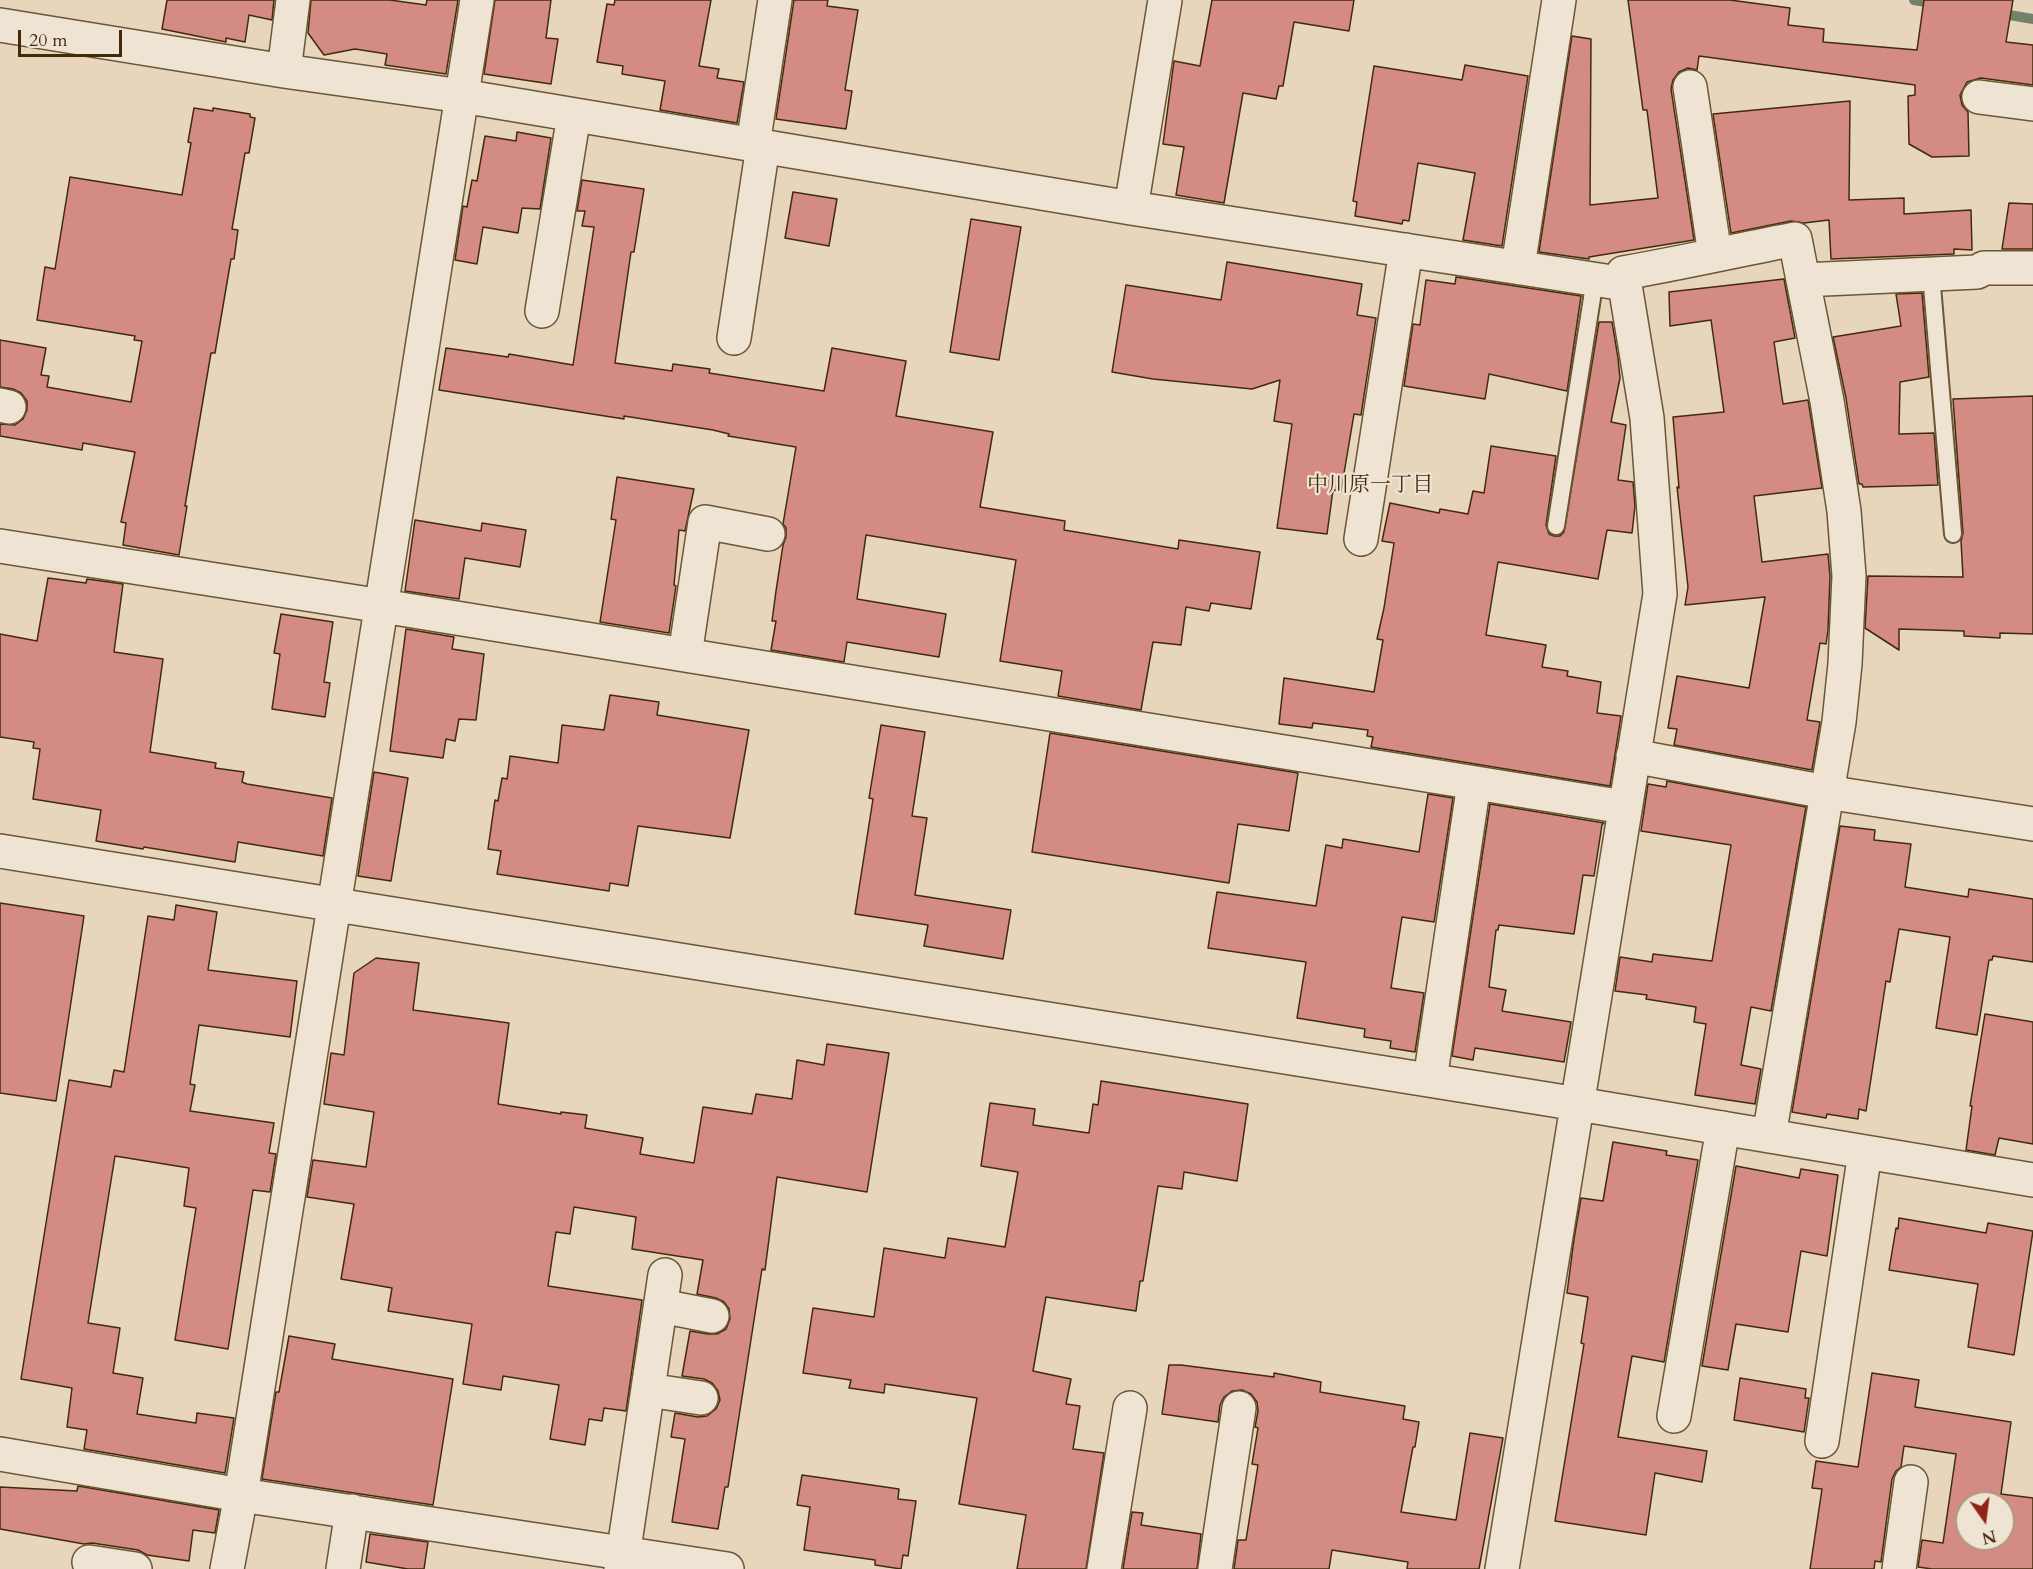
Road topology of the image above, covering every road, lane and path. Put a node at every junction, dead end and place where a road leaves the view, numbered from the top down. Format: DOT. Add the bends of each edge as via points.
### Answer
graph roads {
  1 [pos="293,0"];
  2 [pos="477,0"];
  3 [pos="775,0"];
  4 [pos="1165,0"];
  5 [pos="1559,0"];
  6 [pos="0,25"];
  7 [pos="284,70"];
  8 [pos="1690,87"];
  9 [pos="462,96"];
  10 [pos="1979,97"];
  11 [pos="2033,104"];
  12 [pos="574,115"];
  13 [pos="758,146"];
  14 [pos="1131,208"];
  15 [pos="1406,250"];
  16 [pos="1715,255"];
  17 [pos="1518,267"];
  18 [pos="2033,268"];
  19 [pos="1931,274"];
  20 [pos="1803,280"];
  21 [pos="1610,282"];
  22 [pos="542,311"];
  23 [pos="734,339"];
  24 [pos="1556,526"];
  25 [pos="768,534"];
  26 [pos="1953,534"];
  27 [pos="1361,539"];
  28 [pos="0,546"];
  29 [pos="382,606"];
  30 [pos="685,655"];
  31 [pos="1633,756"];
  32 [pos="1474,783"];
  33 [pos="1826,792"];
  34 [pos="1624,807"];
  35 [pos="2033,824"];
  36 [pos="0,851"];
  37 [pos="334,904"];
  38 [pos="1430,1080"];
  39 [pos="1578,1104"];
  40 [pos="1722,1128"];
  41 [pos="1769,1136"];
  42 [pos="1865,1152"];
  43 [pos="2033,1180"];
  44 [pos="665,1275"];
  45 [pos="661,1306"];
  46 [pos="712,1316"];
  47 [pos="648,1390"];
  48 [pos="701,1398"];
  49 [pos="1130,1408"];
  50 [pos="1239,1408"];
  51 [pos="1674,1416"];
  52 [pos="1822,1441"];
  53 [pos="0,1454"];
  54 [pos="1911,1482"];
  55 [pos="241,1495"];
  56 [pos="352,1511"];
  57 [pos="622,1561"];
  58 [pos="89,1562"];
  59 [pos="135,1569"];
  60 [pos="227,1569"];
  61 [pos="343,1569"];
  62 [pos="728,1569"];
  63 [pos="1104,1569"];
  64 [pos="1215,1569"];
  65 [pos="1502,1569"];
  66 [pos="1899,1569"];
  1 -- 7 [label="street"];
  2 -- 9 [label="street"];
  3 -- 13 [label="street"];
  4 -- 14 [label="street"];
  5 -- 17 [label="street"];
  6 -- 7 [label="street"];
  7 -- 9 [label="street"];
  8 -- 16 [label="street"];
  9 -- 12 [label="street"];
  9 -- 29 [label="street"];
  10 -- 11 [label="street"];
  12 -- 13 [label="street"];
  12 -- 22 [label="street"];
  13 -- 14 [label="street"];
  13 -- 23 [label="street"];
  14 -- 15 [label="street"];
  15 -- 17 [label="street"];
  15 -- 27 [label="street"];
  16 -- 20 [label="street" via="1795,239"];
  16 -- 21 [label="street" via="1623,273"];
  17 -- 21 [label="street"];
  18 -- 19 [label="street"];
  19 -- 20 [label="street"];
  19 -- 26 [label="lane"];
  20 -- 33 [label="street" via="1829,412 1849,576 1839,722"];
  21 -- 24 [label="lane"];
  21 -- 31 [label="street" via="1647,418 1660,594"];
  25 -- 30 [label="street" via="705,522"];
  28 -- 29 [label="street"];
  29 -- 30 [label="street"];
  29 -- 37 [label="street"];
  30 -- 32 [label="street"];
  31 -- 33 [label="street"];
  31 -- 34 [label="street"];
  32 -- 34 [label="street"];
  32 -- 38 [label="street"];
  33 -- 35 [label="street"];
  33 -- 41 [label="street"];
  34 -- 39 [label="street"];
  36 -- 37 [label="street"];
  37 -- 38 [label="street"];
  37 -- 55 [label="street"];
  38 -- 39 [label="street"];
  39 -- 40 [label="street"];
  39 -- 65 [label="street"];
  40 -- 41 [label="street"];
  40 -- 51 [label="street"];
  41 -- 42 [label="street"];
  42 -- 43 [label="street"];
  42 -- 52 [label="street"];
  44 -- 45 [label="street"];
  45 -- 46 [label="street"];
  45 -- 47 [label="street"];
  47 -- 48 [label="street"];
  47 -- 57 [label="street"];
  49 -- 63 [label="street"];
  50 -- 64 [label="street"];
  53 -- 55 [label="street"];
  54 -- 66 [label="street"];
  55 -- 56 [label="street"];
  55 -- 60 [label="street"];
  56 -- 57 [label="street"];
  56 -- 61 [label="street"];
  57 -- 62 [label="street"];
  58 -- 59 [label="street"];
}
